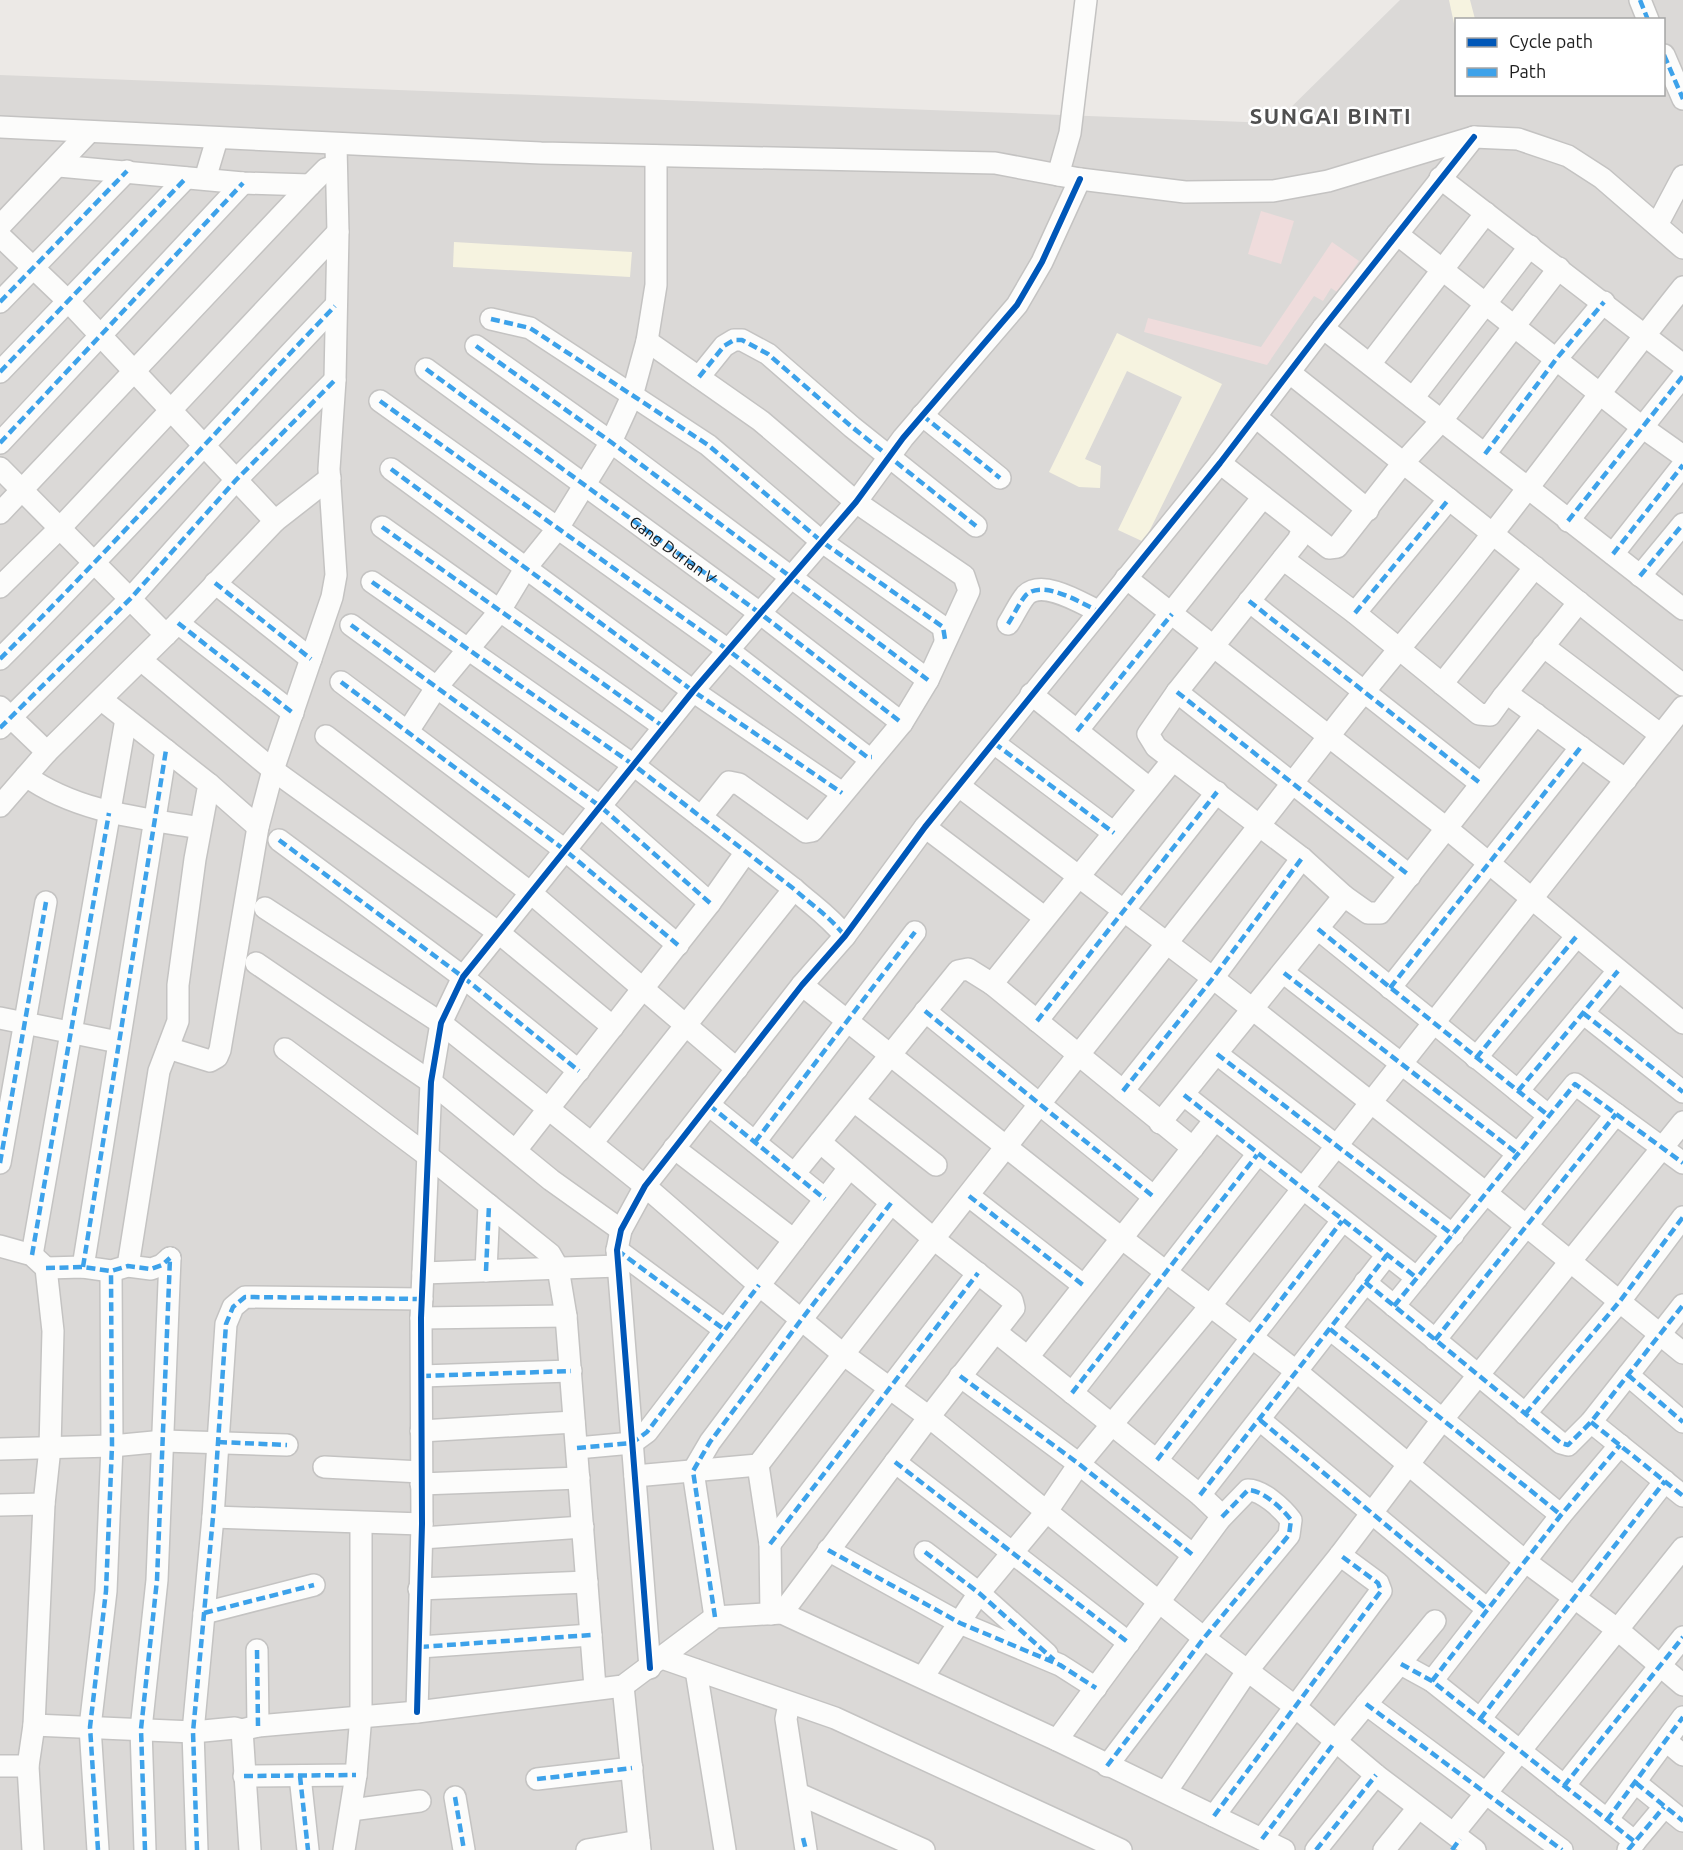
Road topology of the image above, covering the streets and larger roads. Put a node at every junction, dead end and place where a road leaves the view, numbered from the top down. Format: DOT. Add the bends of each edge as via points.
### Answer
graph roads {
  1 [pos="1086,0"];
  2 [pos="1640,0"];
  3 [pos="1647,18"];
  4 [pos="1665,57"];
  5 [pos="1683,99"];
  6 [pos="0,127"];
  7 [pos="89,132"];
  8 [pos="1474,137"];
  9 [pos="217,139"];
  10 [pos="335,156"];
  11 [pos="656,156"];
  12 [pos="59,166"];
  13 [pos="127,171"];
  14 [pos="1058,175"];
  15 [pos="1683,176"];
  16 [pos="195,178"];
  17 [pos="1440,178"];
  18 [pos="1080,179"];
  19 [pos="243,183"];
  20 [pos="310,185"];
  21 [pos="1486,213"];
  22 [pos="1657,225"];
  23 [pos="0,226"];
  24 [pos="338,232"];
  25 [pos="1397,234"];
  26 [pos="0,236"];
  27 [pos="1530,246"];
  28 [pos="1683,248"];
  29 [pos="1442,268"];
  30 [pos="1559,268"];
  31 [pos="33,270"];
  32 [pos="1683,287"];
  33 [pos="69,302"];
  34 [pos="1604,302"];
  35 [pos="0,303"];
  36 [pos="1487,303"];
  37 [pos="335,306"];
  38 [pos="491,319"];
  39 [pos="1513,325"];
  40 [pos="1323,328"];
  41 [pos="1646,334"];
  42 [pos="100,338"];
  43 [pos="647,341"];
  44 [pos="476,346"];
  45 [pos="1557,358"];
  46 [pos="1370,364"];
  47 [pos="1683,365"];
  48 [pos="426,369"];
  49 [pos="0,372"];
  50 [pos="134,372"];
  51 [pos="1290,373"];
  52 [pos="1683,375"];
  53 [pos="699,377"];
  54 [pos="335,380"];
  55 [pos="1600,393"];
  56 [pos="632,396"];
  57 [pos="1413,398"];
  58 [pos="380,401"];
  59 [pos="171,410"];
  60 [pos="922,415"];
  61 [pos="1256,417"];
  62 [pos="1442,420"];
  63 [pos="1642,427"];
  64 [pos="611,442"];
  65 [pos="0,443"];
  66 [pos="202,444"];
  67 [pos="1485,454"];
  68 [pos="1683,456"];
  69 [pos="888,457"];
  70 [pos="1220,463"];
  71 [pos="1403,463"];
  72 [pos="1683,465"];
  73 [pos="0,468"];
  74 [pos="391,469"];
  75 [pos="330,478"];
  76 [pos="1000,478"];
  77 [pos="236,480"];
  78 [pos="585,486"];
  79 [pos="1527,487"];
  80 [pos="22,490"];
  81 [pos="1263,497"];
  82 [pos="1449,499"];
  83 [pos="856,502"];
  84 [pos="1368,510"];
  85 [pos="0,513"];
  86 [pos="275,521"];
  87 [pos="1568,521"];
  88 [pos="1683,524"];
  89 [pos="382,526"];
  90 [pos="976,526"];
  91 [pos="61,527"];
  92 [pos="558,528"];
  93 [pos="1303,529"];
  94 [pos="1493,534"];
  95 [pos="821,541"];
  96 [pos="1613,554"];
  97 [pos="1283,559"];
  98 [pos="96,563"];
  99 [pos="1535,567"];
  100 [pos="525,569"];
  101 [pos="1640,576"];
  102 [pos="790,577"];
  103 [pos="1126,578"];
  104 [pos="372,582"];
  105 [pos="215,583"];
  106 [pos="0,587"];
  107 [pos="131,598"];
  108 [pos="1249,601"];
  109 [pos="1579,602"];
  110 [pos="1683,609"];
  111 [pos="1098,611"];
  112 [pos="499,612"];
  113 [pos="1355,613"];
  114 [pos="761,614"];
  115 [pos="1172,614"];
  116 [pos="1008,624"];
  117 [pos="351,625"];
  118 [pos="172,629"];
  119 [pos="945,639"];
  120 [pos="1543,646"];
  121 [pos="1214,647"];
  122 [pos="466,650"];
  123 [pos="728,650"];
  124 [pos="1401,650"];
  125 [pos="0,659"];
  126 [pos="311,659"];
  127 [pos="141,660"];
  128 [pos="927,680"];
  129 [pos="341,681"];
  130 [pos="1442,684"];
  131 [pos="1683,685"];
  132 [pos="436,688"];
  133 [pos="693,690"];
  134 [pos="1365,691"];
  135 [pos="1177,692"];
  136 [pos="1031,694"];
  137 [pos="1503,697"];
  138 [pos="102,700"];
  139 [pos="1683,707"];
  140 [pos="293,713"];
  141 [pos="1536,714"];
  142 [pos="4,717"];
  143 [pos="126,719"];
  144 [pos="902,723"];
  145 [pos="664,727"];
  146 [pos="408,731"];
  147 [pos="1077,731"];
  148 [pos="1329,735"];
  149 [pos="1661,735"];
  150 [pos="326,736"];
  151 [pos="994,743"];
  152 [pos="1581,747"];
  153 [pos="166,750"];
  154 [pos="47,752"];
  155 [pos="872,756"];
  156 [pos="1173,760"];
  157 [pos="634,766"];
  158 [pos="273,770"];
  159 [pos="26,776"];
  160 [pos="1626,780"];
  161 [pos="1480,783"];
  162 [pos="208,784"];
  163 [pos="1293,784"];
  164 [pos="959,786"];
  165 [pos="1149,788"];
  166 [pos="1217,792"];
  167 [pos="843,794"];
  168 [pos="0,806"];
  169 [pos="601,807"];
  170 [pos="109,813"];
  171 [pos="701,817"];
  172 [pos="156,820"];
  173 [pos="1258,826"];
  174 [pos="258,827"];
  175 [pos="926,827"];
  176 [pos="1445,827"];
  177 [pos="200,828"];
  178 [pos="1114,833"];
  179 [pos="279,840"];
  180 [pos="566,851"];
  181 [pos="746,852"];
  182 [pos="1302,858"];
  183 [pos="1488,864"];
  184 [pos="1410,876"];
  185 [pos="1079,877"];
  186 [pos="794,889"];
  187 [pos="531,893"];
  188 [pos="1344,896"];
  189 [pos="1531,900"];
  190 [pos="46,902"];
  191 [pos="710,903"];
  192 [pos="265,908"];
  193 [pos="1124,910"];
  194 [pos="1044,917"];
  195 [pos="1318,928"];
  196 [pos="915,932"];
  197 [pos="499,933"];
  198 [pos="846,936"];
  199 [pos="1576,937"];
  200 [pos="1167,944"];
  201 [pos="678,945"];
  202 [pos="256,963"];
  203 [pos="1618,971"];
  204 [pos="1284,972"];
  205 [pos="463,977"];
  206 [pos="1212,978"];
  207 [pos="992,984"];
  208 [pos="802,985"];
  209 [pos="644,988"];
  210 [pos="1390,988"];
  211 [pos="1253,1010"];
  212 [pos="925,1011"];
  213 [pos="1582,1012"];
  214 [pos="0,1018"];
  215 [pos="848,1018"];
  216 [pos="1037,1021"];
  217 [pos="25,1022"];
  218 [pos="441,1023"];
  219 [pos="1683,1023"];
  220 [pos="687,1024"];
  221 [pos="1434,1024"];
  222 [pos="614,1027"];
  223 [pos="72,1032"];
  224 [pos="118,1042"];
  225 [pos="168,1048"];
  226 [pos="285,1049"];
  227 [pos="1217,1053"];
  228 [pos="890,1055"];
  229 [pos="1078,1055"];
  230 [pos="1476,1058"];
  231 [pos="1403,1063"];
  232 [pos="737,1069"];
  233 [pos="579,1071"];
  234 [pos="431,1082"];
  235 [pos="1123,1090"];
  236 [pos="1518,1091"];
  237 [pos="1683,1092"];
  238 [pos="1184,1095"];
  239 [pos="854,1101"];
  240 [pos="1039,1103"];
  241 [pos="1371,1103"];
  242 [pos="709,1105"];
  243 [pos="550,1108"];
  244 [pos="1616,1114"];
  245 [pos="1549,1116"];
  246 [pos="1214,1121"];
  247 [pos="1683,1122"];
  248 [pos="1160,1123"];
  249 [pos="755,1142"];
  250 [pos="820,1142"];
  251 [pos="592,1143"];
  252 [pos="1006,1146"];
  253 [pos="1336,1146"];
  254 [pos="674,1148"];
  255 [pos="1193,1148"];
  256 [pos="1663,1148"];
  257 [pos="516,1150"];
  258 [pos="1518,1154"];
  259 [pos="1257,1155"];
  260 [pos="428,1156"];
  261 [pos="0,1163"];
  262 [pos="1683,1163"];
  263 [pos="936,1165"];
  264 [pos="849,1168"];
  265 [pos="795,1173"];
  266 [pos="645,1186"];
  267 [pos="1302,1190"];
  268 [pos="1486,1193"];
  269 [pos="969,1196"];
  270 [pos="1154,1197"];
  271 [pos="825,1199"];
  272 [pos="891,1203"];
  273 [pos="489,1205"];
  274 [pos="1683,1217"];
  275 [pos="1342,1221"];
  276 [pos="1527,1226"];
  277 [pos="1453,1235"];
  278 [pos="1120,1237"];
  279 [pos="794,1240"];
  280 [pos="935,1240"];
  281 [pos="0,1246"];
  282 [pos="619,1248"];
  283 [pos="1387,1255"];
  284 [pos="39,1261"];
  285 [pos="1571,1261"];
  286 [pos="83,1267"];
  287 [pos="558,1268"];
  288 [pos="120,1269"];
  289 [pos="486,1271"];
  290 [pos="1166,1271"];
  291 [pos="423,1274"];
  292 [pos="978,1274"];
  293 [pos="1417,1278"];
  294 [pos="1365,1282"];
  295 [pos="759,1285"];
  296 [pos="1083,1285"];
  297 [pos="1620,1301"];
  298 [pos="1211,1305"];
  299 [pos="1683,1305"];
  300 [pos="1394,1306"];
  301 [pos="421,1309"];
  302 [pos="566,1316"];
  303 [pos="801,1320"];
  304 [pos="1330,1329"];
  305 [pos="725,1330"];
  306 [pos="996,1332"];
  307 [pos="1660,1335"];
  308 [pos="1253,1338"];
  309 [pos="1435,1340"];
  310 [pos="1683,1353"];
  311 [pos="843,1354"];
  312 [pos="1028,1357"];
  313 [pos="571,1371"];
  314 [pos="1296,1371"];
  315 [pos="1478,1375"];
  316 [pos="1628,1375"];
  317 [pos="422,1376"];
  318 [pos="960,1376"];
  319 [pos="888,1389"];
  320 [pos="1072,1393"];
  321 [pos="1525,1414"];
  322 [pos="929,1417"];
  323 [pos="1260,1420"];
  324 [pos="1442,1420"];
  325 [pos="574,1422"];
  326 [pos="1591,1422"];
  327 [pos="1683,1422"];
  328 [pos="1113,1425"];
  329 [pos="421,1431"];
  330 [pos="164,1441"];
  331 [pos="218,1442"];
  332 [pos="632,1443"];
  333 [pos="287,1445"];
  334 [pos="1620,1445"];
  335 [pos="112,1446"];
  336 [pos="50,1448"];
  337 [pos="577,1448"];
  338 [pos="0,1449"];
  339 [pos="1158,1460"];
  340 [pos="895,1462"];
  341 [pos="1079,1464"];
  342 [pos="1409,1464"];
  343 [pos="758,1465"];
  344 [pos="324,1467"];
  345 [pos="693,1471"];
  346 [pos="635,1476"];
  347 [pos="421,1478"];
  348 [pos="579,1478"];
  349 [pos="1665,1481"];
  350 [pos="1200,1494"];
  351 [pos="1683,1496"];
  352 [pos="44,1504"];
  353 [pos="0,1505"];
  354 [pos="1047,1510"];
  355 [pos="1372,1511"];
  356 [pos="1561,1515"];
  357 [pos="213,1517"];
  358 [pos="1220,1519"];
  359 [pos="361,1523"];
  360 [pos="583,1527"];
  361 [pos="422,1531"];
  362 [pos="770,1544"];
  363 [pos="1683,1548"];
  364 [pos="828,1550"];
  365 [pos="1014,1551"];
  366 [pos="925,1552"];
  367 [pos="1193,1555"];
  368 [pos="1340,1555"];
  369 [pos="1526,1562"];
  370 [pos="587,1582"];
  371 [pos="314,1585"];
  372 [pos="419,1589"];
  373 [pos="980,1593"];
  374 [pos="1573,1597"];
  375 [pos="1160,1603"];
  376 [pos="1487,1609"];
  377 [pos="204,1613"];
  378 [pos="776,1614"];
  379 [pos="715,1617"];
  380 [pos="1435,1621"];
  381 [pos="960,1623"];
  382 [pos="1617,1630"];
  383 [pos="591,1635"];
  384 [pos="1683,1636"];
  385 [pos="1204,1638"];
  386 [pos="1129,1643"];
  387 [pos="420,1647"];
  388 [pos="257,1650"];
  389 [pos="656,1663"];
  390 [pos="1401,1664"];
  391 [pos="1660,1664"];
  392 [pos="1060,1665"];
  393 [pos="696,1670"];
  394 [pos="1248,1670"];
  395 [pos="923,1677"];
  396 [pos="1432,1681"];
  397 [pos="1683,1684"];
  398 [pos="623,1686"];
  399 [pos="595,1687"];
  400 [pos="1096,1688"];
  401 [pos="789,1704"];
  402 [pos="1365,1704"];
  403 [pos="1293,1705"];
  404 [pos="417,1712"];
  405 [pos="361,1715"];
  406 [pos="1683,1717"];
  407 [pos="1480,1719"];
  408 [pos="34,1725"];
  409 [pos="90,1727"];
  410 [pos="250,1728"];
  411 [pos="141,1729"];
  412 [pos="193,1732"];
  413 [pos="1057,1740"];
  414 [pos="1666,1741"];
  415 [pos="1335,1742"];
  416 [pos="1521,1751"];
  417 [pos="1683,1755"];
  418 [pos="0,1766"];
  419 [pos="28,1766"];
  420 [pos="1107,1766"];
  421 [pos="632,1767"];
  422 [pos="356,1775"];
  423 [pos="1376,1775"];
  424 [pos="244,1776"];
  425 [pos="300,1776"];
  426 [pos="537,1779"];
  427 [pos="1636,1783"];
  428 [pos="1564,1786"];
  429 [pos="1166,1792"];
  430 [pos="799,1794"];
  431 [pos="1486,1795"];
  432 [pos="455,1797"];
  433 [pos="420,1801"];
  434 [pos="1664,1807"];
  435 [pos="1419,1808"];
  436 [pos="351,1810"];
  437 [pos="1214,1816"];
  438 [pos="1607,1820"];
  439 [pos="1683,1821"];
  440 [pos="1262,1839"];
  441 [pos="1460,1843"];
  442 [pos="639,1845"];
  443 [pos="1631,1846"];
  444 [pos="33,1850"];
  445 [pos="98,1850"];
  446 [pos="145,1850"];
  447 [pos="197,1850"];
  448 [pos="250,1850"];
  449 [pos="308,1850"];
  450 [pos="344,1850"];
  451 [pos="464,1850"];
  452 [pos="587,1850"];
  453 [pos="724,1850"];
  454 [pos="806,1850"];
  455 [pos="924,1850"];
  456 [pos="1121,1850"];
  457 [pos="1284,1850"];
  458 [pos="1316,1850"];
  459 [pos="1383,1850"];
  460 [pos="1562,1850"];
  1 -- 14 [label="street" via="1070,133"];
  2 -- 3 [label="street"];
  4 -- 5 [label="street"];
  6 -- 7 [label="street"];
  7 -- 9 [label="street"];
  7 -- 12 [label="street"];
  8 -- 17 [label="street"];
  8 -- 18 [label="street" via="1328,181 1273,191 1185,192"];
  8 -- 22 [label="street" via="1518,139 1568,156 1602,178"];
  9 -- 10 [label="street"];
  9 -- 16 [label="street"];
  10 -- 11 [label="street"];
  10 -- 20 [label="street"];
  10 -- 24 [label="street"];
  11 -- 14 [label="street" via="995,163"];
  11 -- 43 [label="street" via="656,285"];
  12 -- 13 [label="street"];
  12 -- 23 [label="street"];
  13 -- 16 [label="street"];
  13 -- 31 [label="street"];
  14 -- 18 [label="street"];
  15 -- 22 [label="street"];
  16 -- 19 [label="street"];
  16 -- 33 [label="street"];
  17 -- 21 [label="street"];
  17 -- 25 [label="street"];
  18 -- 60 [label="street" via="1042,262 1017,305 946,392"];
  19 -- 20 [label="street"];
  19 -- 42 [label="street"];
  20 -- 50 [label="street"];
  21 -- 27 [label="street"];
  21 -- 29 [label="street"];
  22 -- 28 [label="street"];
  24 -- 37 [label="street"];
  24 -- 59 [label="street"];
  25 -- 29 [label="street"];
  25 -- 40 [label="street"];
  26 -- 31 [label="street"];
  27 -- 30 [label="street"];
  27 -- 36 [label="street"];
  29 -- 36 [label="street"];
  29 -- 46 [label="street"];
  30 -- 34 [label="street"];
  30 -- 39 [label="street"];
  31 -- 33 [label="street"];
  31 -- 35 [label="street"];
  32 -- 41 [label="street"];
  33 -- 42 [label="street"];
  33 -- 49 [label="street"];
  34 -- 41 [label="street"];
  34 -- 45 [label="street"];
  36 -- 39 [label="street"];
  36 -- 57 [label="street"];
  37 -- 54 [label="street"];
  37 -- 66 [label="street"];
  38 -- 56 [label="street" via="530,328"];
  39 -- 45 [label="street"];
  39 -- 62 [label="street"];
  40 -- 46 [label="street"];
  40 -- 51 [label="street"];
  41 -- 47 [label="street"];
  41 -- 55 [label="street"];
  42 -- 50 [label="street"];
  42 -- 65 [label="street"];
  43 -- 53 [label="street"];
  43 -- 56 [label="street"];
  44 -- 64 [label="street"];
  45 -- 55 [label="street"];
  45 -- 67 [label="street"];
  46 -- 57 [label="street"];
  48 -- 78 [label="street, Gang Durian V"];
  50 -- 59 [label="street"];
  50 -- 80 [label="street"];
  51 -- 61 [label="street"];
  51 -- 71 [label="street"];
  52 -- 63 [label="street"];
  53 -- 69 [label="street" via="724,346 742,340 775,359"];
  53 -- 83 [label="street" via="761,421"];
  54 -- 75 [label="street"];
  54 -- 77 [label="street"];
  55 -- 63 [label="street"];
  55 -- 79 [label="street"];
  56 -- 64 [label="street"];
  56 -- 95 [label="street" via="708,446"];
  57 -- 62 [label="street"];
  58 -- 92 [label="street"];
  59 -- 66 [label="street"];
  59 -- 91 [label="street"];
  60 -- 69 [label="street"];
  60 -- 76 [label="street"];
  61 -- 70 [label="street"];
  61 -- 84 [label="street"];
  62 -- 67 [label="street"];
  62 -- 71 [label="street"];
  63 -- 68 [label="street"];
  63 -- 87 [label="street"];
  64 -- 78 [label="street"];
  64 -- 102 [label="street"];
  66 -- 77 [label="street"];
  66 -- 98 [label="street"];
  67 -- 79 [label="street"];
  69 -- 83 [label="street"];
  69 -- 90 [label="street"];
  70 -- 81 [label="street"];
  70 -- 103 [label="street"];
  71 -- 82 [label="street"];
  71 -- 84 [label="street"];
  72 -- 96 [label="street"];
  73 -- 80 [label="street"];
  74 -- 100 [label="street"];
  75 -- 86 [label="street"];
  75 -- 126 [label="street" via="336,575"];
  77 -- 86 [label="street"];
  77 -- 107 [label="street"];
  78 -- 92 [label="street"];
  78 -- 114 [label="street, Gang Durian V"];
  79 -- 87 [label="street"];
  79 -- 94 [label="street"];
  80 -- 85 [label="street"];
  80 -- 91 [label="street"];
  81 -- 93 [label="street"];
  81 -- 115 [label="street"];
  82 -- 94 [label="street"];
  82 -- 113 [label="street"];
  83 -- 95 [label="street"];
  83 -- 119 [label="street" via="964,576 969,591"];
  84 -- 93 [label="street" via="1337,547 1329,548"];
  86 -- 105 [label="street"];
  87 -- 96 [label="street"];
  88 -- 101 [label="street"];
  89 -- 112 [label="street"];
  91 -- 98 [label="street"];
  91 -- 106 [label="street"];
  92 -- 100 [label="street"];
  92 -- 123 [label="street"];
  93 -- 97 [label="street"];
  94 -- 99 [label="street"];
  94 -- 124 [label="street"];
  95 -- 102 [label="street"];
  95 -- 119 [label="street" via="943,627"];
  96 -- 101 [label="street"];
  97 -- 108 [label="street"];
  97 -- 113 [label="street"];
  98 -- 107 [label="street"];
  98 -- 125 [label="street"];
  99 -- 109 [label="street"];
  99 -- 130 [label="street"];
  100 -- 112 [label="street"];
  100 -- 133 [label="street"];
  101 -- 110 [label="street"];
  102 -- 114 [label="street"];
  102 -- 128 [label="street"];
  103 -- 111 [label="street"];
  103 -- 115 [label="street"];
  104 -- 122 [label="street"];
  105 -- 118 [label="street"];
  105 -- 126 [label="street"];
  107 -- 118 [label="street"];
  107 -- 142 [label="street"];
  108 -- 121 [label="street"];
  108 -- 134 [label="street"];
  109 -- 120 [label="street"];
  109 -- 131 [label="street"];
  111 -- 116 [label="street" via="1064,594 1038,589 1027,595"];
  111 -- 136 [label="street"];
  112 -- 122 [label="street"];
  112 -- 145 [label="street"];
  113 -- 124 [label="street"];
  114 -- 123 [label="street"];
  114 -- 144 [label="street, Gang Durian V"];
  115 -- 121 [label="street"];
  115 -- 147 [label="street"];
  117 -- 132 [label="street"];
  118 -- 127 [label="street"];
  118 -- 140 [label="street"];
  119 -- 128 [label="street"];
  120 -- 137 [label="street"];
  120 -- 149 [label="street"];
  121 -- 135 [label="street"];
  121 -- 148 [label="street"];
  122 -- 132 [label="street"];
  122 -- 157 [label="street"];
  123 -- 133 [label="street"];
  123 -- 155 [label="street" via="867,757"];
  124 -- 130 [label="street"];
  124 -- 134 [label="street"];
  126 -- 140 [label="street"];
  127 -- 138 [label="street"];
  127 -- 158 [label="street"];
  128 -- 144 [label="street"];
  129 -- 146 [label="street"];
  130 -- 137 [label="street" via="1479,714 1490,715"];
  132 -- 146 [label="street"];
  132 -- 169 [label="street"];
  133 -- 145 [label="street"];
  133 -- 167 [label="street"];
  134 -- 148 [label="street"];
  134 -- 161 [label="street"];
  135 -- 156 [label="street" via="1148,734 1156,747"];
  135 -- 163 [label="street"];
  136 -- 147 [label="street"];
  136 -- 151 [label="street"];
  137 -- 141 [label="street" via="1512,697"];
  138 -- 143 [label="street"];
  138 -- 154 [label="street"];
  139 -- 149 [label="street"];
  140 -- 158 [label="street"];
  141 -- 152 [label="street"];
  141 -- 161 [label="street"];
  142 -- 154 [label="street"];
  143 -- 153 [label="street"];
  143 -- 170 [label="street"];
  144 -- 155 [label="street" via="877,756"];
  145 -- 157 [label="street"];
  146 -- 180 [label="street"];
  147 -- 165 [label="street"];
  148 -- 163 [label="street"];
  148 -- 176 [label="street"];
  149 -- 160 [label="street"];
  150 -- 187 [label="street"];
  151 -- 164 [label="street"];
  151 -- 178 [label="street"];
  152 -- 160 [label="street"];
  152 -- 183 [label="street"];
  153 -- 162 [label="street"];
  153 -- 172 [label="street"];
  154 -- 159 [label="street"];
  155 -- 167 [label="street"];
  156 -- 165 [label="street"];
  156 -- 166 [label="street"];
  157 -- 169 [label="street"];
  157 -- 171 [label="street"];
  158 -- 174 [label="street"];
  158 -- 197 [label="street"];
  159 -- 168 [label="street"];
  159 -- 170 [label="street" via="42,787"];
  160 -- 189 [label="street"];
  161 -- 176 [label="street"];
  162 -- 174 [label="street"];
  162 -- 177 [label="street"];
  163 -- 173 [label="street"];
  163 -- 184 [label="street"];
  164 -- 175 [label="street"];
  164 -- 185 [label="street"];
  165 -- 178 [label="street"];
  166 -- 173 [label="street"];
  166 -- 193 [label="street"];
  167 -- 171 [label="street" via="812,831 806,832 739,784 729,782"];
  169 -- 180 [label="street"];
  169 -- 191 [label="street"];
  170 -- 172 [label="street"];
  170 -- 223 [label="street"];
  171 -- 181 [label="street"];
  172 -- 177 [label="street"];
  172 -- 224 [label="street"];
  173 -- 182 [label="street"];
  173 -- 200 [label="street"];
  174 -- 225 [label="street" via="220,1050 210,1061"];
  175 -- 194 [label="street"];
  175 -- 198 [label="street"];
  176 -- 183 [label="street"];
  176 -- 184 [label="street"];
  177 -- 225 [label="street" via="178,984 178,1021"];
  178 -- 185 [label="street"];
  179 -- 205 [label="street"];
  180 -- 187 [label="street"];
  180 -- 201 [label="street"];
  181 -- 186 [label="street"];
  181 -- 191 [label="street"];
  182 -- 188 [label="street"];
  182 -- 206 [label="street"];
  183 -- 189 [label="street"];
  183 -- 210 [label="street"];
  184 -- 188 [label="street" via="1380,913 1368,913"];
  185 -- 193 [label="street"];
  185 -- 194 [label="street"];
  186 -- 198 [label="street" via="815,909 829,915"];
  186 -- 220 [label="street"];
  187 -- 197 [label="street"];
  187 -- 209 [label="street"];
  188 -- 195 [label="street"];
  189 -- 199 [label="street"];
  189 -- 221 [label="street"];
  190 -- 217 [label="street"];
  191 -- 201 [label="street"];
  192 -- 218 [label="street"];
  193 -- 200 [label="street"];
  193 -- 216 [label="street"];
  194 -- 207 [label="street"];
  195 -- 204 [label="street"];
  195 -- 210 [label="street"];
  196 -- 215 [label="street"];
  197 -- 205 [label="street"];
  197 -- 222 [label="street"];
  198 -- 208 [label="street"];
  199 -- 203 [label="street"];
  199 -- 230 [label="street"];
  200 -- 206 [label="street"];
  200 -- 229 [label="street"];
  201 -- 209 [label="street"];
  202 -- 234 [label="street"];
  203 -- 213 [label="street"];
  203 -- 219 [label="street"];
  204 -- 211 [label="street"];
  204 -- 231 [label="street"];
  205 -- 218 [label="street"];
  205 -- 233 [label="street"];
  206 -- 211 [label="street"];
  206 -- 235 [label="street"];
  207 -- 212 [label="street" via="968,969 958,971"];
  207 -- 216 [label="street"];
  208 -- 215 [label="street"];
  208 -- 232 [label="street"];
  209 -- 220 [label="street"];
  209 -- 222 [label="street"];
  210 -- 221 [label="street"];
  211 -- 227 [label="street"];
  211 -- 241 [label="street"];
  212 -- 228 [label="street"];
  212 -- 240 [label="street"];
  213 -- 236 [label="street"];
  213 -- 237 [label="street"];
  214 -- 217 [label="street"];
  215 -- 228 [label="street"];
  215 -- 249 [label="street"];
  216 -- 229 [label="street"];
  217 -- 223 [label="street"];
  217 -- 261 [label="street"];
  218 -- 234 [label="street"];
  218 -- 243 [label="street"];
  220 -- 232 [label="street"];
  220 -- 251 [label="street"];
  221 -- 230 [label="street"];
  221 -- 231 [label="street"];
  222 -- 233 [label="street"];
  223 -- 224 [label="street"];
  223 -- 284 [label="street"];
  224 -- 286 [label="street"];
  225 -- 288 [label="street" via="159,1071"];
  226 -- 260 [label="street"];
  227 -- 238 [label="street"];
  227 -- 253 [label="street"];
  228 -- 239 [label="street"];
  228 -- 252 [label="street"];
  229 -- 235 [label="street"];
  229 -- 240 [label="street"];
  230 -- 236 [label="street"];
  231 -- 241 [label="street"];
  231 -- 258 [label="street"];
  232 -- 242 [label="street"];
  233 -- 243 [label="street"];
  234 -- 257 [label="street"];
  234 -- 260 [label="street"];
  235 -- 248 [label="street"];
  236 -- 245 [label="street"];
  238 -- 246 [label="street"];
  238 -- 248 [label="street"];
  239 -- 250 [label="street"];
  239 -- 263 [label="street"];
  240 -- 252 [label="street"];
  240 -- 270 [label="street"];
  241 -- 253 [label="street"];
  241 -- 268 [label="street"];
  242 -- 249 [label="street"];
  242 -- 254 [label="street"];
  243 -- 251 [label="street"];
  243 -- 257 [label="street"];
  244 -- 245 [label="street" via="1575,1084"];
  244 -- 256 [label="street"];
  244 -- 276 [label="street"];
  245 -- 258 [label="street"];
  246 -- 255 [label="street"];
  246 -- 259 [label="street"];
  247 -- 256 [label="street"];
  248 -- 255 [label="street"];
  249 -- 265 [label="street"];
  250 -- 264 [label="street"];
  250 -- 265 [label="street"];
  251 -- 266 [label="street"];
  252 -- 269 [label="street"];
  252 -- 278 [label="street"];
  253 -- 267 [label="street"];
  253 -- 277 [label="street"];
  254 -- 266 [label="street"];
  254 -- 279 [label="street"];
  255 -- 270 [label="street"];
  256 -- 262 [label="street"];
  256 -- 285 [label="street"];
  257 -- 282 [label="street"];
  258 -- 268 [label="street"];
  259 -- 267 [label="street"];
  259 -- 290 [label="street"];
  260 -- 273 [label="street"];
  260 -- 291 [label="street"];
  264 -- 271 [label="street"];
  264 -- 272 [label="street"];
  265 -- 271 [label="street"];
  266 -- 282 [label="street"];
  266 -- 295 [label="street"];
  267 -- 275 [label="street"];
  267 -- 298 [label="street"];
  268 -- 276 [label="street"];
  268 -- 277 [label="street"];
  269 -- 280 [label="street"];
  269 -- 296 [label="street"];
  270 -- 278 [label="street"];
  271 -- 279 [label="street"];
  272 -- 280 [label="street"];
  272 -- 303 [label="street"];
  273 -- 287 [label="street" via="550,1254"];
  273 -- 289 [label="street"];
  274 -- 297 [label="street"];
  275 -- 283 [label="street"];
  275 -- 308 [label="street"];
  276 -- 285 [label="street"];
  276 -- 309 [label="street"];
  277 -- 293 [label="street"];
  278 -- 290 [label="street"];
  278 -- 296 [label="street"];
  279 -- 295 [label="street"];
  280 -- 292 [label="street"];
  280 -- 311 [label="street"];
  281 -- 284 [label="street"];
  282 -- 287 [label="street"];
  282 -- 305 [label="street"];
  282 -- 332 [label="street"];
  283 -- 293 [label="street"];
  283 -- 294 [label="street"];
  284 -- 286 [label="street"];
  284 -- 336 [label="street" via="53,1331"];
  285 -- 297 [label="street"];
  285 -- 315 [label="street"];
  286 -- 288 [label="street"];
  287 -- 289 [label="street"];
  287 -- 302 [label="street"];
  288 -- 330 [label="street" via="151,1269 170,1258"];
  288 -- 335 [label="street"];
  289 -- 291 [label="street"];
  290 -- 298 [label="street"];
  290 -- 320 [label="street"];
  291 -- 301 [label="street"];
  292 -- 306 [label="street" via="1012,1300 1014,1308"];
  292 -- 319 [label="street"];
  293 -- 300 [label="street"];
  294 -- 300 [label="street"];
  294 -- 304 [label="street"];
  295 -- 303 [label="street"];
  295 -- 305 [label="street"];
  296 -- 312 [label="street"];
  297 -- 307 [label="street"];
  297 -- 321 [label="street"];
  298 -- 308 [label="street"];
  298 -- 328 [label="street"];
  299 -- 307 [label="street"];
  300 -- 309 [label="street"];
  301 -- 302 [label="street"];
  301 -- 317 [label="street"];
  301 -- 331 [label="street" via="245,1297 233,1307 226,1324"];
  302 -- 313 [label="street"];
  303 -- 311 [label="street"];
  303 -- 345 [label="street" via="710,1442"];
  304 -- 314 [label="street"];
  304 -- 324 [label="street"];
  305 -- 332 [label="street" via="647,1432"];
  306 -- 312 [label="street"];
  306 -- 318 [label="street"];
  307 -- 310 [label="street"];
  307 -- 316 [label="street"];
  308 -- 314 [label="street"];
  308 -- 339 [label="street"];
  309 -- 315 [label="street"];
  311 -- 319 [label="street"];
  311 -- 343 [label="street"];
  312 -- 320 [label="street"];
  313 -- 317 [label="street"];
  313 -- 325 [label="street"];
  314 -- 323 [label="street"];
  314 -- 342 [label="street"];
  315 -- 321 [label="street"];
  315 -- 324 [label="street"];
  316 -- 326 [label="street"];
  316 -- 327 [label="street"];
  317 -- 329 [label="street"];
  318 -- 322 [label="street"];
  318 -- 341 [label="street"];
  319 -- 322 [label="street"];
  319 -- 362 [label="street"];
  320 -- 328 [label="street"];
  321 -- 326 [label="street" via="1568,1445"];
  322 -- 340 [label="street"];
  322 -- 354 [label="street"];
  323 -- 350 [label="street"];
  323 -- 355 [label="street"];
  324 -- 342 [label="street"];
  324 -- 356 [label="street"];
  325 -- 329 [label="street"];
  325 -- 337 [label="street"];
  326 -- 334 [label="street"];
  328 -- 339 [label="street"];
  328 -- 341 [label="street"];
  329 -- 347 [label="street"];
  330 -- 331 [label="street"];
  330 -- 335 [label="street"];
  330 -- 411 [label="street" via="157,1580"];
  331 -- 333 [label="street"];
  331 -- 357 [label="street"];
  332 -- 337 [label="street"];
  332 -- 346 [label="street"];
  334 -- 349 [label="street"];
  334 -- 356 [label="street"];
  335 -- 336 [label="street"];
  335 -- 409 [label="street" via="106,1591"];
  336 -- 338 [label="street"];
  336 -- 352 [label="street"];
  337 -- 348 [label="street"];
  339 -- 350 [label="street"];
  340 -- 364 [label="street"];
  340 -- 365 [label="street"];
  341 -- 354 [label="street"];
  341 -- 367 [label="street"];
  342 -- 355 [label="street"];
  342 -- 369 [label="street"];
  343 -- 345 [label="street"];
  343 -- 362 [label="street"];
  344 -- 347 [label="street"];
  345 -- 346 [label="street"];
  345 -- 379 [label="street"];
  346 -- 389 [label="street"];
  347 -- 348 [label="street"];
  347 -- 361 [label="street"];
  348 -- 360 [label="street"];
  349 -- 351 [label="street"];
  349 -- 374 [label="street"];
  350 -- 358 [label="street"];
  352 -- 353 [label="street"];
  352 -- 408 [label="street"];
  354 -- 365 [label="street"];
  354 -- 375 [label="street"];
  355 -- 368 [label="street"];
  355 -- 376 [label="street"];
  356 -- 369 [label="street"];
  357 -- 359 [label="street"];
  357 -- 377 [label="street"];
  358 -- 367 [label="street"];
  358 -- 385 [label="street" via="1248,1490 1256,1490 1291,1520 1289,1535"];
  359 -- 361 [label="street"];
  359 -- 405 [label="street"];
  360 -- 361 [label="street"];
  360 -- 370 [label="street"];
  361 -- 372 [label="street"];
  362 -- 378 [label="street"];
  363 -- 382 [label="street"];
  364 -- 378 [label="street"];
  364 -- 381 [label="street"];
  365 -- 373 [label="street"];
  365 -- 386 [label="street"];
  366 -- 373 [label="street"];
  367 -- 375 [label="street"];
  368 -- 394 [label="street"];
  368 -- 403 [label="street" via="1378,1583 1381,1591"];
  369 -- 374 [label="street"];
  369 -- 376 [label="street"];
  370 -- 372 [label="street"];
  370 -- 383 [label="street"];
  371 -- 377 [label="street"];
  372 -- 387 [label="street"];
  373 -- 381 [label="street"];
  373 -- 392 [label="street"];
  374 -- 382 [label="street"];
  374 -- 407 [label="street"];
  375 -- 385 [label="street"];
  375 -- 386 [label="street"];
  376 -- 396 [label="street"];
  377 -- 412 [label="street"];
  378 -- 379 [label="street"];
  378 -- 395 [label="street"];
  379 -- 389 [label="street"];
  380 -- 390 [label="street"];
  381 -- 392 [label="street"];
  381 -- 395 [label="street"];
  382 -- 391 [label="street"];
  382 -- 416 [label="street"];
  383 -- 387 [label="street"];
  383 -- 399 [label="street"];
  384 -- 391 [label="street"];
  385 -- 394 [label="street"];
  385 -- 420 [label="street"];
  386 -- 400 [label="street"];
  387 -- 404 [label="street"];
  388 -- 410 [label="street"];
  389 -- 393 [label="street"];
  389 -- 398 [label="street"];
  390 -- 396 [label="street"];
  390 -- 402 [label="street"];
  391 -- 397 [label="street"];
  391 -- 428 [label="street"];
  392 -- 400 [label="street"];
  393 -- 401 [label="street"];
  393 -- 453 [label="street"];
  394 -- 403 [label="street"];
  394 -- 429 [label="street"];
  395 -- 413 [label="street"];
  396 -- 407 [label="street"];
  398 -- 399 [label="street"];
  398 -- 421 [label="street"];
  399 -- 404 [label="street"];
  400 -- 413 [label="street"];
  401 -- 430 [label="street" via="786,1719"];
  401 -- 456 [label="street" via="835,1718"];
  402 -- 415 [label="street"];
  402 -- 431 [label="street"];
  403 -- 415 [label="street"];
  403 -- 437 [label="street"];
  404 -- 405 [label="street"];
  405 -- 410 [label="street"];
  405 -- 422 [label="street"];
  406 -- 414 [label="street"];
  407 -- 416 [label="street"];
  408 -- 409 [label="street"];
  408 -- 419 [label="street"];
  409 -- 411 [label="street"];
  409 -- 445 [label="street"];
  410 -- 412 [label="street"];
  410 -- 424 [label="street"];
  411 -- 412 [label="street"];
  411 -- 446 [label="street"];
  412 -- 447 [label="street"];
  413 -- 420 [label="street"];
  414 -- 417 [label="street"];
  414 -- 427 [label="street"];
  415 -- 423 [label="street"];
  415 -- 440 [label="street"];
  416 -- 428 [label="street"];
  416 -- 431 [label="street"];
  418 -- 419 [label="street"];
  419 -- 444 [label="street"];
  420 -- 429 [label="street"];
  421 -- 426 [label="street"];
  421 -- 442 [label="street"];
  422 -- 425 [label="street"];
  422 -- 436 [label="street"];
  423 -- 435 [label="street"];
  423 -- 458 [label="street"];
  424 -- 425 [label="street"];
  424 -- 448 [label="street"];
  425 -- 449 [label="street"];
  427 -- 434 [label="street"];
  427 -- 438 [label="street"];
  428 -- 438 [label="street"];
  429 -- 437 [label="street"];
  430 -- 454 [label="street"];
  430 -- 455 [label="street"];
  431 -- 441 [label="street"];
  431 -- 460 [label="street"];
  432 -- 451 [label="street"];
  433 -- 436 [label="street"];
  434 -- 439 [label="street"];
  434 -- 443 [label="street"];
  435 -- 441 [label="street"];
  435 -- 459 [label="street"];
  436 -- 450 [label="street"];
  437 -- 440 [label="street"];
  438 -- 443 [label="street"];
  440 -- 457 [label="street"];
  442 -- 452 [label="street"];
}
